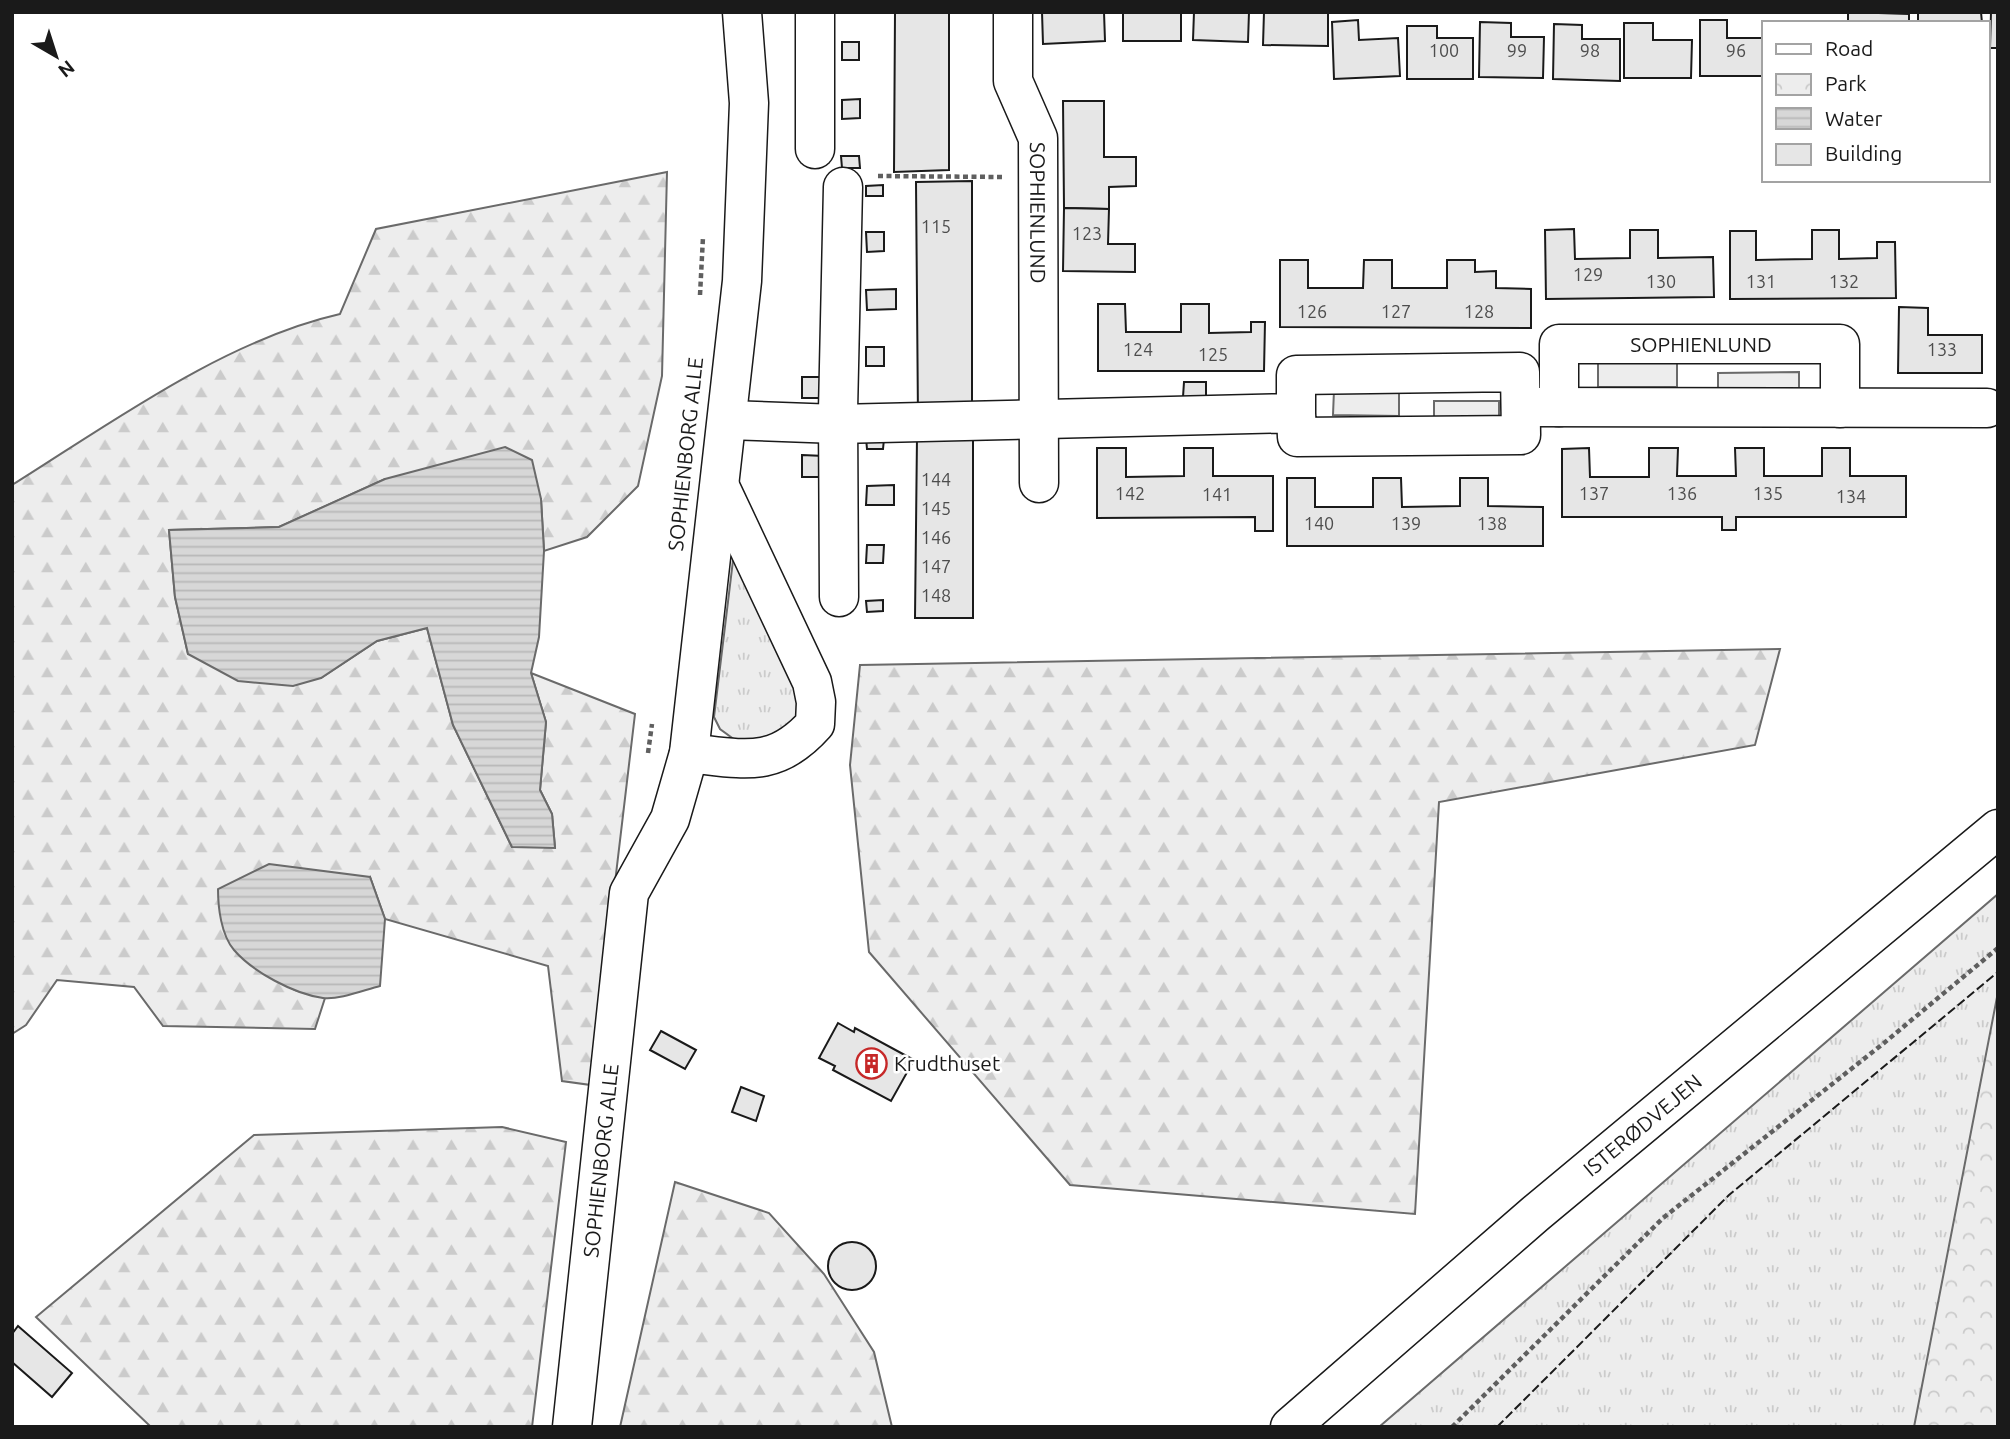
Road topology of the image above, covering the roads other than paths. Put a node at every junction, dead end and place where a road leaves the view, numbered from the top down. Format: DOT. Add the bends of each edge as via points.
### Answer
graph roads {
  1 [pos="741,12"];
  2 [pos="815,12"];
  3 [pos="1013,12"];
  4 [pos="815,149"];
  5 [pos="857,181"];
  6 [pos="1521,407"];
  7 [pos="1559,407"];
  8 [pos="1840,408"];
  9 [pos="1987,408"];
  10 [pos="1296,413"];
  11 [pos="728,420"];
  12 [pos="1038,420"];
  13 [pos="837,424"];
  14 [pos="1039,483"];
  15 [pos="721,489"];
  16 [pos="839,597"];
  17 [pos="689,753"];
  18 [pos="1998,829"];
  19 [pos="572,1427"];
  20 [pos="1290,1427"];
  1 -- 11 [label="main road, SOPHIENBORG ALLE" via="749,103 742,281"];
  2 -- 4 [label="main road"];
  3 -- 12 [label="main road, SOPHIENLUND" via="1013,81 1038,138"];
  5 -- 13 [label="main road"];
  6 -- 7 [label="main road"];
  6 -- 10 [label="main road" via="1521,435 1297,437"];
  6 -- 10 [label="main road" via="1520,372 1296,375"];
  7 -- 8 [label="main road"];
  7 -- 8 [label="main road, SOPHIENLUND" via="1559,344 1840,344"];
  8 -- 9 [label="main road"];
  10 -- 12 [label="main road"];
  11 -- 13 [label="main road"];
  11 -- 15 [label="main road, SOPHIENBORG ALLE"];
  12 -- 13 [label="main road"];
  12 -- 14 [label="main road, SOPHIENLUND"];
  13 -- 16 [label="main road"];
  15 -- 17 [label="main road, SOPHIENBORG ALLE"];
  15 -- 17 [label="main road, SOPHIENBORG ALLE" via="812,682 815,724 786,751 744,759"];
  17 -- 19 [label="main road, SOPHIENBORG ALLE" via="670,819 629,893"];
  18 -- 20 [label="main road, ISTERØDVEJEN" via="1535,1214"];
}
